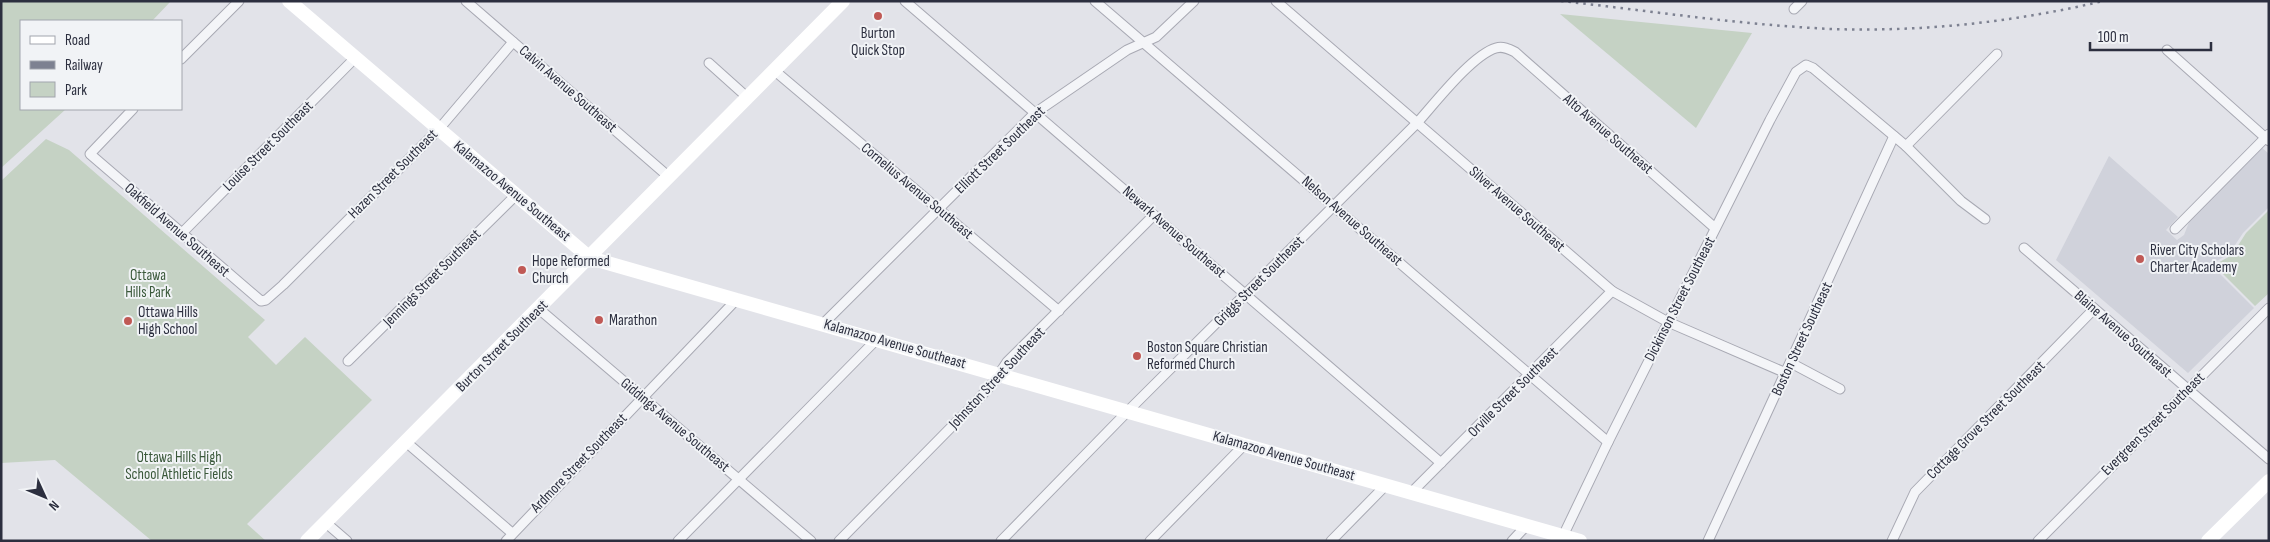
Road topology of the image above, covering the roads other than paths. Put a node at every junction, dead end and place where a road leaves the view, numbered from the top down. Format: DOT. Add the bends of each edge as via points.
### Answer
graph roads {
  1 [pos="239,1"];
  2 [pos="289,1"];
  3 [pos="466,1"];
  4 [pos="844,1"];
  5 [pos="905,1"];
  6 [pos="1096,1"];
  7 [pos="1194,1"];
  8 [pos="1276,1"];
  9 [pos="1802,1"];
  10 [pos="1794,9"];
  11 [pos="1142,41"];
  12 [pos="513,42"];
  13 [pos="1498,47"];
  14 [pos="2167,50"];
  15 [pos="1996,54"];
  16 [pos="182,57"];
  17 [pos="355,58"];
  18 [pos="709,63"];
  19 [pos="775,71"];
  20 [pos="748,98"];
  21 [pos="132,110"];
  22 [pos="1035,113"];
  23 [pos="1417,123"];
  24 [pos="438,129"];
  25 [pos="1894,136"];
  26 [pos="2267,137"];
  27 [pos="1906,146"];
  28 [pos="669,177"];
  29 [pos="516,195"];
  30 [pos="1334,205"];
  31 [pos="939,209"];
  32 [pos="1154,214"];
  33 [pos="1986,219"];
  34 [pos="1716,228"];
  35 [pos="2175,230"];
  36 [pos="182,233"];
  37 [pos="2024,248"];
  38 [pos="590,258"];
  39 [pos="1612,291"];
  40 [pos="1247,294"];
  41 [pos="737,299"];
  42 [pos="266,300"];
  43 [pos="2269,308"];
  44 [pos="539,309"];
  45 [pos="2094,309"];
  46 [pos="1059,311"];
  47 [pos="1668,322"];
  48 [pos="824,323"];
  49 [pos="877,339"];
  50 [pos="348,361"];
  51 [pos="1791,363"];
  52 [pos="1786,373"];
  53 [pos="999,374"];
  54 [pos="1531,376"];
  55 [pos="1840,389"];
  56 [pos="2188,389"];
  57 [pos="642,398"];
  58 [pos="1127,412"];
  59 [pos="406,442"];
  60 [pos="1608,442"];
  61 [pos="1245,444"];
  62 [pos="2269,458"];
  63 [pos="1441,463"];
  64 [pos="739,480"];
  65 [pos="2269,481"];
  66 [pos="1386,485"];
  67 [pos="1412,492"];
  68 [pos="325,522"];
  69 [pos="1526,526"];
  70 [pos="512,532"];
  71 [pos="1563,536"];
  72 [pos="307,541"];
  73 [pos="347,541"];
  74 [pos="506,541"];
  75 [pos="678,541"];
  76 [pos="811,541"];
  77 [pos="839,541"];
  78 [pos="1000,541"];
  79 [pos="1150,541"];
  80 [pos="1331,541"];
  81 [pos="1512,541"];
  82 [pos="1580,541"];
  83 [pos="1708,541"];
  84 [pos="1892,541"];
  85 [pos="2038,541"];
  86 [pos="2208,541"];
  1 -- 16 [label="street"];
  2 -- 17 [label="main road, Kalamazoo Avenue Southeast"];
  3 -- 12 [label="street, Calvin Avenue Southeast"];
  4 -- 19 [label="main road, Burton Street Southeast"];
  5 -- 22 [label="street, Newark Avenue Southeast"];
  6 -- 11 [label="street, Nelson Avenue Southeast"];
  7 -- 11 [label="street, Elliott Street Southeast" via="1156,37"];
  8 -- 23 [label="street, Silver Avenue Southeast"];
  9 -- 10 [label="street"];
  11 -- 22 [label="street, Elliott Street Southeast"];
  11 -- 30 [label="street, Nelson Avenue Southeast"];
  12 -- 24 [label="street, Hazen Street Southeast"];
  12 -- 28 [label="street, Calvin Avenue Southeast"];
  13 -- 23 [label="street, Griggs Street Southeast" via="1486,52 1462,73"];
  13 -- 34 [label="street, Alto Avenue Southeast" via="1514,52"];
  14 -- 26 [label="street"];
  15 -- 27 [label="street"];
  17 -- 24 [label="main road, Kalamazoo Avenue Southeast"];
  17 -- 36 [label="street, Louise Street Southeast"];
  18 -- 20 [label="street"];
  19 -- 20 [label="main road, Burton Street Southeast"];
  19 -- 31 [label="street, Cornelius Avenue Southeast"];
  20 -- 28 [label="main road, Burton Street Southeast"];
  21 -- 36 [label="street, Oakfield Avenue Southeast" via="90,154"];
  22 -- 31 [label="street, Elliott Street Southeast"];
  22 -- 32 [label="street, Newark Avenue Southeast"];
  23 -- 30 [label="street, Griggs Street Southeast"];
  23 -- 39 [label="street, Silver Avenue Southeast"];
  24 -- 29 [label="main road, Kalamazoo Avenue Southeast"];
  24 -- 42 [label="street, Hazen Street Southeast"];
  25 -- 27 [label="street"];
  25 -- 34 [label="street, Dickinson Street Southeast" via="1813,68 1803,66 1796,72"];
  25 -- 51 [label="street, Boston Street Southeast"];
  26 -- 35 [label="street"];
  27 -- 33 [label="street" via="1955,195"];
  28 -- 38 [label="main road, Burton Street Southeast"];
  29 -- 38 [label="main road, Kalamazoo Avenue Southeast"];
  29 -- 50 [label="street, Jennings Street Southeast"];
  30 -- 40 [label="street, Griggs Street Southeast"];
  30 -- 54 [label="street, Nelson Avenue Southeast"];
  31 -- 46 [label="street, Cornelius Avenue Southeast"];
  31 -- 48 [label="street, Elliott Street Southeast"];
  32 -- 40 [label="street, Newark Avenue Southeast"];
  32 -- 46 [label="street, Johnston Street Southeast"];
  34 -- 47 [label="street, Dickinson Street Southeast"];
  36 -- 42 [label="street, Oakfield Avenue Southeast" via="248,292 261,302"];
  37 -- 45 [label="street, Blaine Avenue Southeast"];
  38 -- 41 [label="main road, Kalamazoo Avenue Southeast"];
  38 -- 44 [label="main road, Burton Street Southeast"];
  39 -- 47 [label="street, Silver Avenue Southeast"];
  39 -- 54 [label="street, Orville Street Southeast"];
  40 -- 58 [label="street, Griggs Street Southeast"];
  40 -- 63 [label="street, Newark Avenue Southeast"];
  41 -- 48 [label="main road, Kalamazoo Avenue Southeast"];
  41 -- 57 [label="street, Ardmore Street Southeast"];
  43 -- 56 [label="street, Evergreen Street Southeast"];
  44 -- 57 [label="street, Giddings Avenue Southeast"];
  44 -- 59 [label="main road, Burton Street Southeast"];
  45 -- 56 [label="street, Blaine Avenue Southeast"];
  45 -- 84 [label="street, Cottage Grove Street Southeast" via="1915,492"];
  46 -- 53 [label="street, Johnston Street Southeast"];
  47 -- 52 [label="street, Silver Avenue Southeast"];
  47 -- 60 [label="street, Dickinson Street Southeast"];
  48 -- 49 [label="main road, Kalamazoo Avenue Southeast"];
  49 -- 53 [label="main road, Kalamazoo Avenue Southeast"];
  49 -- 64 [label="street"];
  51 -- 52 [label="street, Boston Street Southeast"];
  51 -- 55 [label="street"];
  52 -- 83 [label="street, Boston Street Southeast"];
  53 -- 58 [label="main road, Kalamazoo Avenue Southeast"];
  53 -- 77 [label="street, Johnston Street Southeast" via="973,405"];
  54 -- 60 [label="street, Nelson Avenue Southeast"];
  54 -- 63 [label="street, Orville Street Southeast"];
  56 -- 62 [label="street, Blaine Avenue Southeast"];
  56 -- 85 [label="street, Evergreen Street Southeast"];
  57 -- 64 [label="street, Giddings Avenue Southeast"];
  57 -- 70 [label="street, Ardmore Street Southeast"];
  58 -- 61 [label="main road, Kalamazoo Avenue Southeast"];
  58 -- 78 [label="street, Griggs Street Southeast"];
  59 -- 68 [label="main road, Burton Street Southeast"];
  59 -- 70 [label="street"];
  60 -- 71 [label="street, Dickinson Street Southeast"];
  61 -- 66 [label="main road, Kalamazoo Avenue Southeast"];
  61 -- 79 [label="street"];
  63 -- 67 [label="street, Orville Street Southeast"];
  64 -- 75 [label="street"];
  64 -- 76 [label="street, Giddings Avenue Southeast"];
  65 -- 86 [label="main road"];
  66 -- 67 [label="main road, Kalamazoo Avenue Southeast"];
  66 -- 80 [label="street"];
  67 -- 69 [label="main road, Kalamazoo Avenue Southeast"];
  68 -- 72 [label="main road, Burton Street Southeast"];
  68 -- 73 [label="street"];
  69 -- 71 [label="main road, Kalamazoo Avenue Southeast"];
  69 -- 81 [label="street"];
  70 -- 74 [label="street, Ardmore Street Southeast"];
  71 -- 82 [label="main road, Kalamazoo Avenue Southeast"];
}
